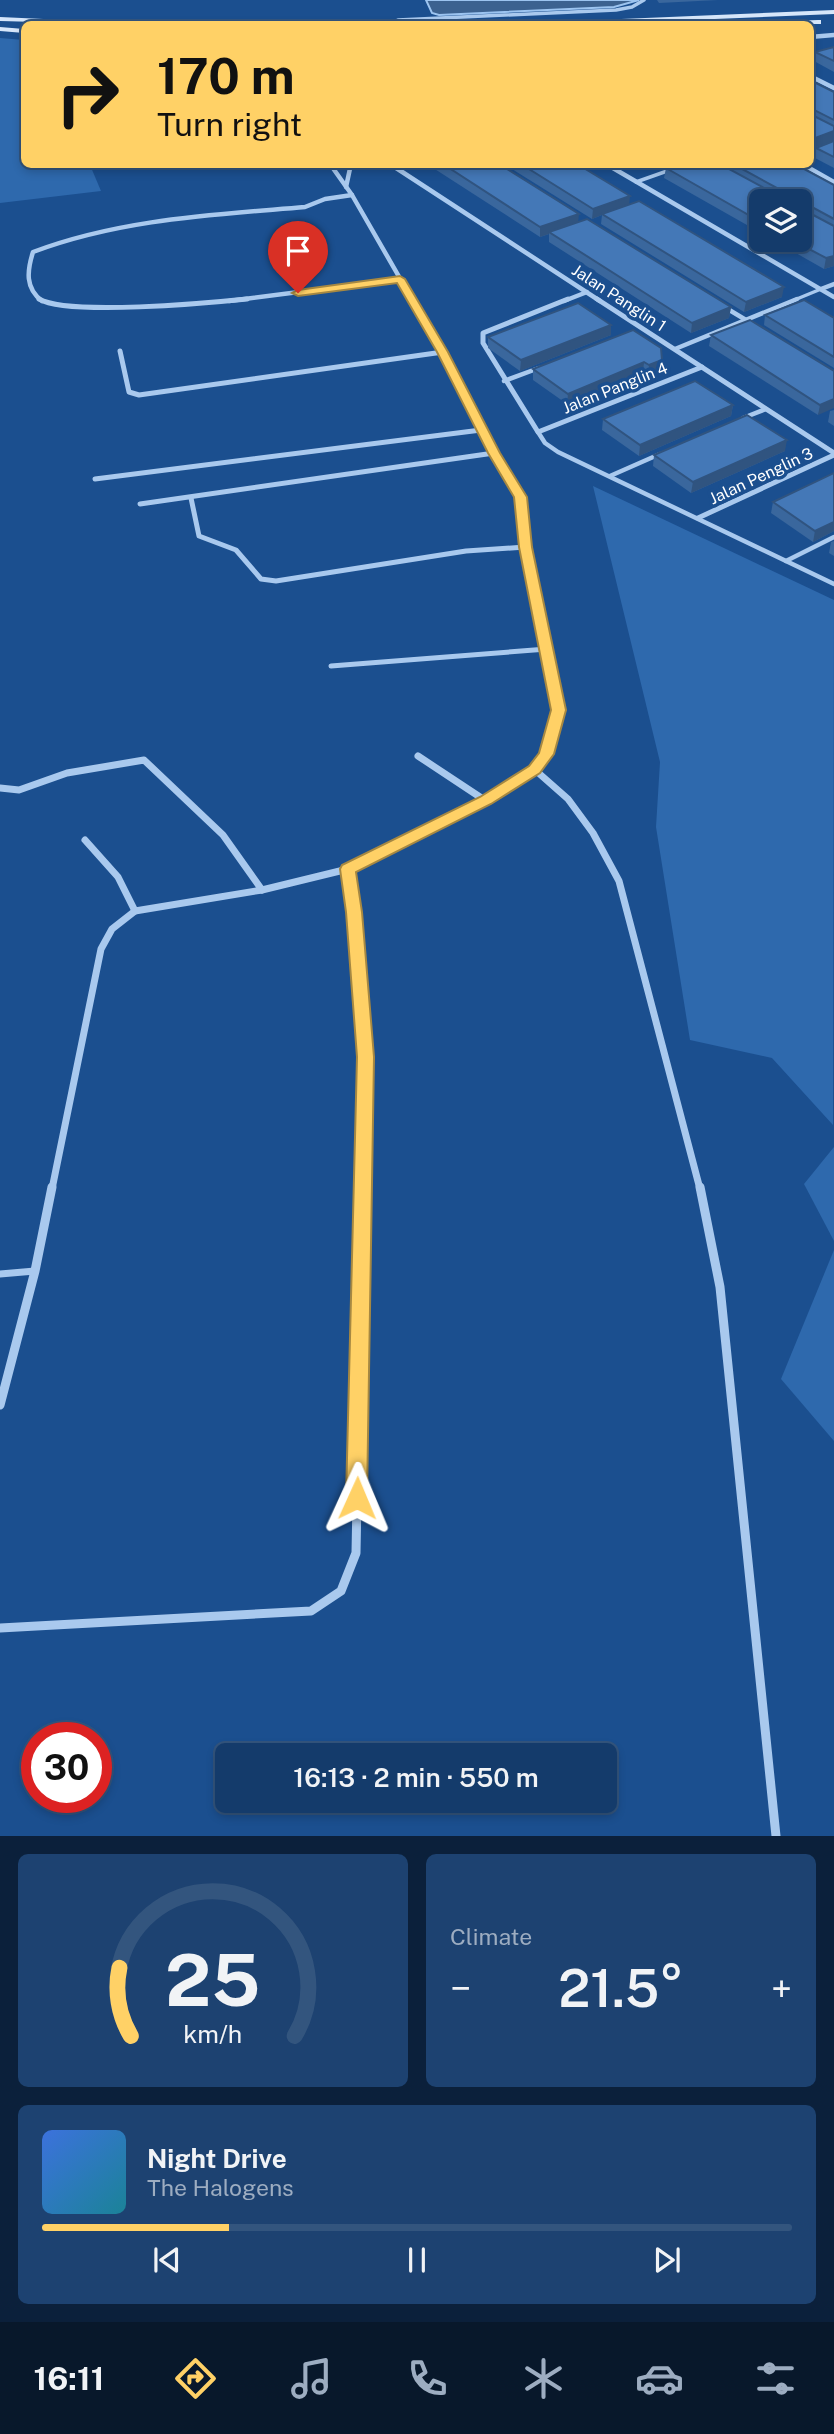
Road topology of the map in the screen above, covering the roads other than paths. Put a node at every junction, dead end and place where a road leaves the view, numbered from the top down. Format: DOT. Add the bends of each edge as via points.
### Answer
graph roads {
  1 [pos="644,0"];
  2 [pos="834,12"];
  3 [pos="0,19"];
  4 [pos="43,21"];
  5 [pos="396,21"];
  6 [pos="621,21"];
  7 [pos="834,21"];
  8 [pos="814,22"];
  9 [pos="0,29"];
  10 [pos="21,30"];
  11 [pos="834,35"];
  12 [pos="814,37"];
  13 [pos="814,78"];
  14 [pos="834,88"];
  15 [pos="834,145"];
  16 [pos="814,152"];
  17 [pos="333,168"];
  18 [pos="350,168"];
  19 [pos="396,168"];
  20 [pos="613,168"];
  21 [pos="809,168"];
  22 [pos="673,169"];
  23 [pos="636,182"];
  24 [pos="834,182"];
  25 [pos="346,187"];
  26 [pos="352,195"];
  27 [pos="400,279"];
  28 [pos="834,284"];
  29 [pos="821,289"];
  30 [pos="587,292"];
  31 [pos="834,297"];
  32 [pos="723,306"];
  33 [pos="746,320"];
  34 [pos="757,327"];
  35 [pos="643,328"];
  36 [pos="630,333"];
  37 [pos="675,349"];
  38 [pos="120,351"];
  39 [pos="443,352"];
  40 [pos="542,367"];
  41 [pos="702,367"];
  42 [pos="504,381"];
  43 [pos="766,409"];
  44 [pos="742,419"];
  45 [pos="481,430"];
  46 [pos="538,432"];
  47 [pos="670,450"];
  48 [pos="494,453"];
  49 [pos="834,454"];
  50 [pos="610,476"];
  51 [pos="95,479"];
  52 [pos="191,498"];
  53 [pos="140,505"];
  54 [pos="698,518"];
  55 [pos="834,537"];
  56 [pos="525,547"];
  57 [pos="786,561"];
  58 [pos="834,584"];
  59 [pos="547,649"];
  60 [pos="331,666"];
  61 [pos="418,756"];
  62 [pos="534,769"];
  63 [pos="0,788"];
  64 [pos="486,801"];
  65 [pos="85,840"];
  66 [pos="348,869"];
  67 [pos="262,890"];
  68 [pos="135,911"];
  69 [pos="35,1270"];
  70 [pos="0,1274"];
  71 [pos="0,1405"];
  72 [pos="0,1628"];
  73 [pos="776,1836"];
  1 -- 5 [label="lane" via="625,9"];
  2 -- 6 [label="main road"];
  3 -- 4 [label="main road"];
  7 -- 8 [label="main road"];
  9 -- 10 [label="main road"];
  11 -- 12 [label="street"];
  13 -- 14 [label="street"];
  15 -- 16 [label="lane"];
  17 -- 25 [label="street"];
  18 -- 25 [label="street"];
  19 -- 30 [label="street, Jalan Panglin 1"];
  20 -- 23 [label="street"];
  21 -- 24 [label="street"];
  22 -- 23 [label="lane"];
  23 -- 29 [label="street"];
  25 -- 26 [label="street"];
  26 -- 27 [label="street"];
  26 -- 27 [label="street" via="305,207 77,235 33,252 27,279 31,291 47,303 98,307 199,304"];
  27 -- 39 [label="street"];
  28 -- 29 [label="street"];
  29 -- 31 [label="street"];
  29 -- 33 [label="lane"];
  30 -- 35 [label="street, Jalan Panglin 1"];
  30 -- 42 [label="street" via="483,333 483,343"];
  32 -- 33 [label="lane"];
  33 -- 34 [label="lane"];
  33 -- 37 [label="lane"];
  35 -- 36 [label="lane"];
  35 -- 37 [label="street, Jalan Panglin 1"];
  37 -- 41 [label="street, Jalan Panglin 1"];
  38 -- 39 [label="street" via="126,387 129,393 139,395"];
  39 -- 45 [label="street"];
  40 -- 42 [label="lane"];
  41 -- 43 [label="street, Jalan Panglin 1"];
  41 -- 46 [label="street, Jalan Panglin 4"];
  42 -- 46 [label="street"];
  43 -- 44 [label="lane"];
  43 -- 49 [label="street, Jalan Panglin 1"];
  45 -- 48 [label="street"];
  45 -- 51 [label="street"];
  46 -- 50 [label="lane" via="558,452"];
  47 -- 50 [label="lane"];
  48 -- 52 [label="street"];
  48 -- 56 [label="street" via="521,497"];
  49 -- 54 [label="street, Jalan Penglin 3"];
  50 -- 54 [label="lane"];
  52 -- 53 [label="street"];
  52 -- 56 [label="street" via="200,537 230,547 261,579 276,581 466,551"];
  54 -- 57 [label="lane"];
  55 -- 57 [label="lane"];
  56 -- 59 [label="street"];
  57 -- 58 [label="lane"];
  59 -- 60 [label="street"];
  59 -- 62 [label="street" via="559,710 546,754"];
  61 -- 64 [label="street"];
  62 -- 64 [label="street"];
  62 -- 73 [label="street" via="568,799 619,881 703,1200 720,1287"];
  63 -- 67 [label="street" via="28,790 64,773 144,760 208,817 243,856"];
  64 -- 66 [label="street"];
  65 -- 68 [label="street" via="118,877"];
  66 -- 67 [label="street"];
  66 -- 72 [label="street" via="365,1057 356,1553 341,1591 311,1611"];
  67 -- 68 [label="street"];
  68 -- 69 [label="street" via="112,929 101,949"];
  69 -- 70 [label="lane"];
  69 -- 71 [label="street"];
}
